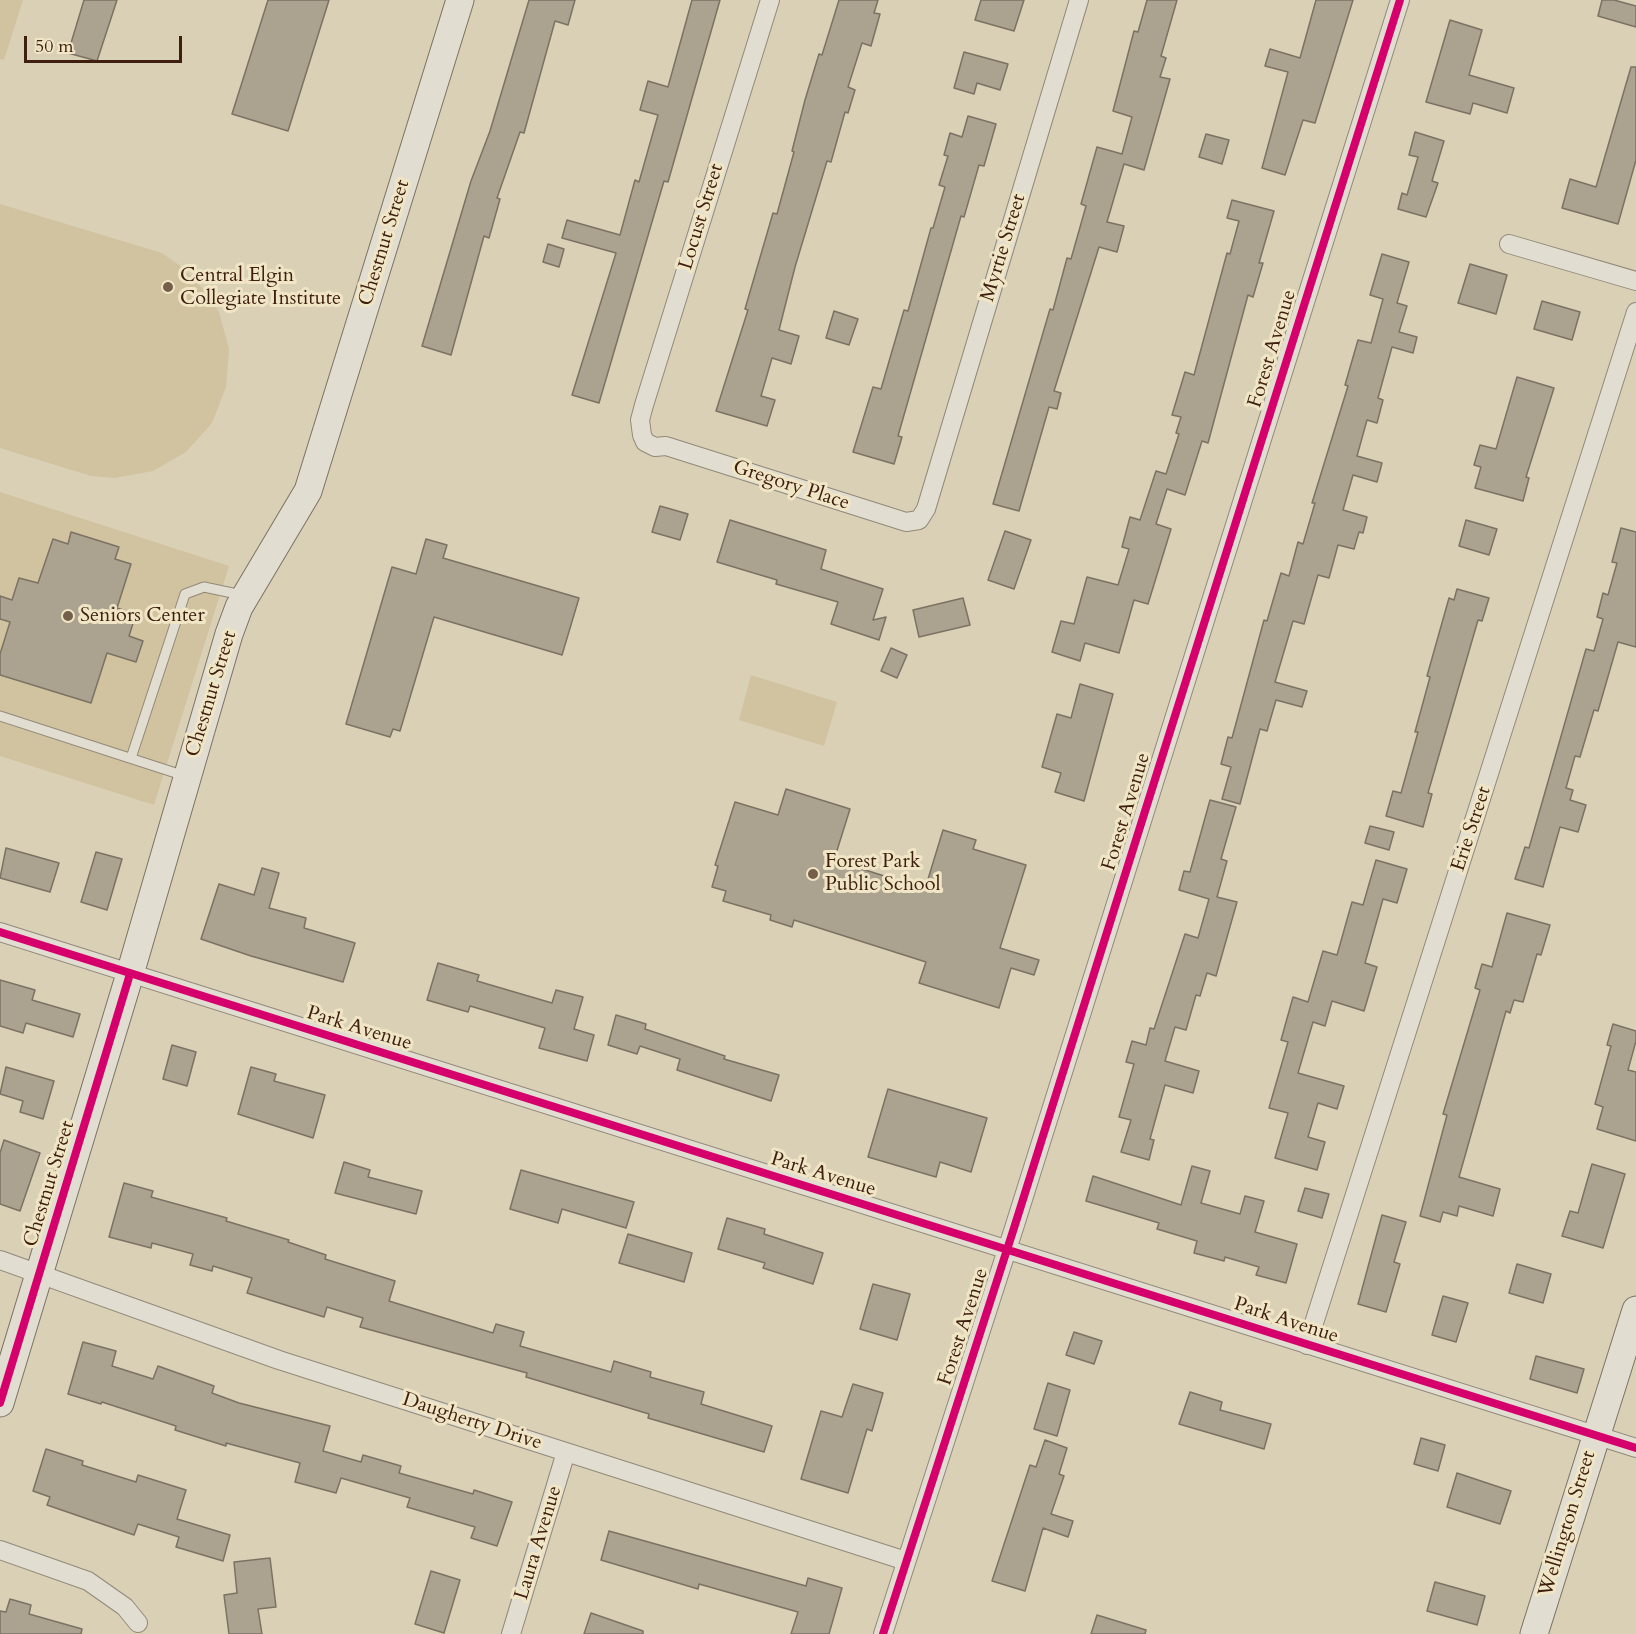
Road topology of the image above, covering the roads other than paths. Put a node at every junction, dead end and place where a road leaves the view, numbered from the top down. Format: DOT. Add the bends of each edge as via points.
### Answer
graph roads {
  1 [pos="460,0"];
  2 [pos="770,0"];
  3 [pos="1079,0"];
  4 [pos="1400,0"];
  5 [pos="1509,243"];
  6 [pos="1636,281"];
  7 [pos="1636,312"];
  8 [pos="642,435"];
  9 [pos="929,495"];
  10 [pos="246,595"];
  11 [pos="0,716"];
  12 [pos="131,758"];
  13 [pos="188,777"];
  14 [pos="0,932"];
  15 [pos="130,974"];
  16 [pos="1006,1250"];
  17 [pos="0,1260"];
  18 [pos="41,1273"];
  19 [pos="1636,1311"];
  20 [pos="1307,1345"];
  21 [pos="0,1403"];
  22 [pos="1596,1436"];
  23 [pos="1636,1448"];
  24 [pos="566,1452"];
  25 [pos="0,1550"];
  26 [pos="906,1561"];
  27 [pos="138,1623"];
  28 [pos="511,1634"];
  29 [pos="883,1634"];
  30 [pos="1534,1634"];
  1 -- 10 [label="street, Chestnut Street" via="308,491"];
  2 -- 8 [label="street, Locust Street" via="644,405"];
  3 -- 9 [label="street, Myrtie Street"];
  4 -- 16 [label="street, Forest Avenue"];
  5 -- 6 [label="street"];
  7 -- 20 [label="street, Erie Street"];
  8 -- 9 [label="street, Gregory Place" via="645,442 655,447 666,446 906,522 919,520"];
  10 -- 12 [label="lane" via="204,587 185,594"];
  10 -- 13 [label="street, Chestnut Street" via="229,634"];
  11 -- 12 [label="lane"];
  12 -- 13 [label="lane"];
  13 -- 15 [label="street, Chestnut Street"];
  14 -- 15 [label="street, Park Avenue"];
  15 -- 16 [label="street, Park Avenue"];
  15 -- 18 [label="street, Chestnut Street"];
  16 -- 20 [label="street, Park Avenue"];
  16 -- 26 [label="street, Forest Avenue"];
  17 -- 18 [label="street, Daugherty Drive"];
  18 -- 21 [label="street, Chestnut Street"];
  18 -- 24 [label="street, Daugherty Drive" via="262,1355"];
  19 -- 22 [label="street, Wellington Street"];
  20 -- 22 [label="street, Park Avenue"];
  22 -- 23 [label="street, Park Avenue"];
  22 -- 30 [label="street, Wellington Street"];
  24 -- 26 [label="street, Daugherty Drive"];
  24 -- 28 [label="street, Laura Avenue"];
  25 -- 27 [label="street" via="88,1581 125,1607"];
  26 -- 29 [label="street, Forest Avenue"];
}
